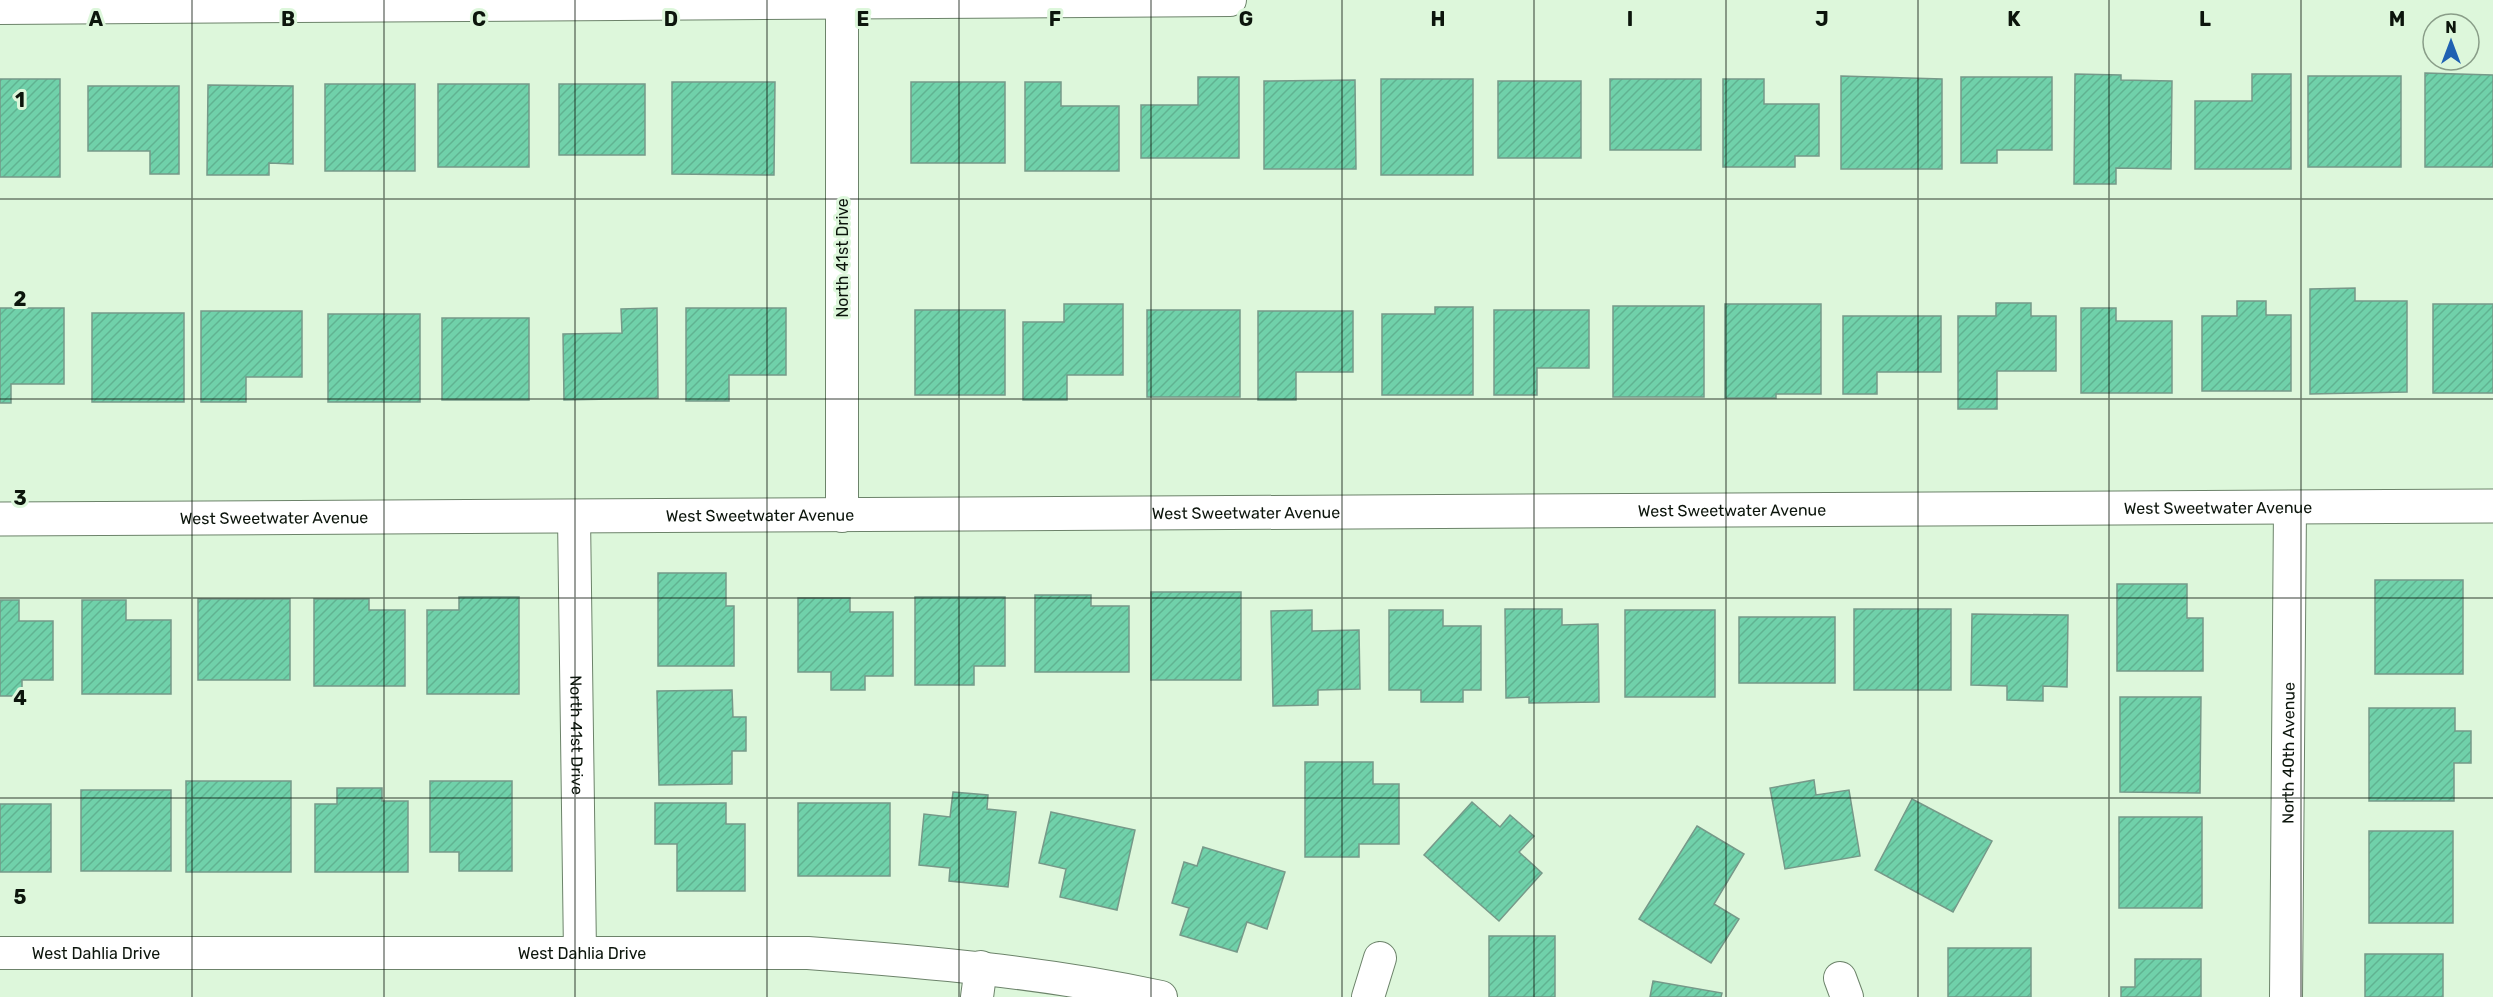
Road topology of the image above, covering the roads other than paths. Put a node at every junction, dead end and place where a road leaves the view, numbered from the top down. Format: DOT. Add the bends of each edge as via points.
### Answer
graph roads {
  1 [pos="1230,0"];
  2 [pos="842,1"];
  3 [pos="0,8"];
  4 [pos="2493,506"];
  5 [pos="2290,507"];
  6 [pos="842,516"];
  7 [pos="574,517"];
  8 [pos="0,519"];
  9 [pos="0,953"];
  10 [pos="580,953"];
  11 [pos="1380,958"];
  12 [pos="979,982"];
  13 [pos="1161,997"];
  14 [pos="1368,997"];
  15 [pos="2286,997"];
  1 -- 2 [label="street"];
  2 -- 3 [label="street"];
  2 -- 6 [label="street, North 41st Drive"];
  4 -- 5 [label="street, West Sweetwater Avenue"];
  5 -- 6 [label="street, West Sweetwater Avenue"];
  5 -- 15 [label="street, North 40th Avenue"];
  6 -- 7 [label="street, West Sweetwater Avenue"];
  7 -- 8 [label="street, West Sweetwater Avenue"];
  7 -- 10 [label="street, North 41st Drive"];
  9 -- 10 [label="street, West Dahlia Drive"];
  10 -- 12 [label="street, West Dahlia Drive" via="808,953"];
  11 -- 14 [label="street"];
  12 -- 13 [label="street, West Dahlia Drive" via="1045,975"];
}
